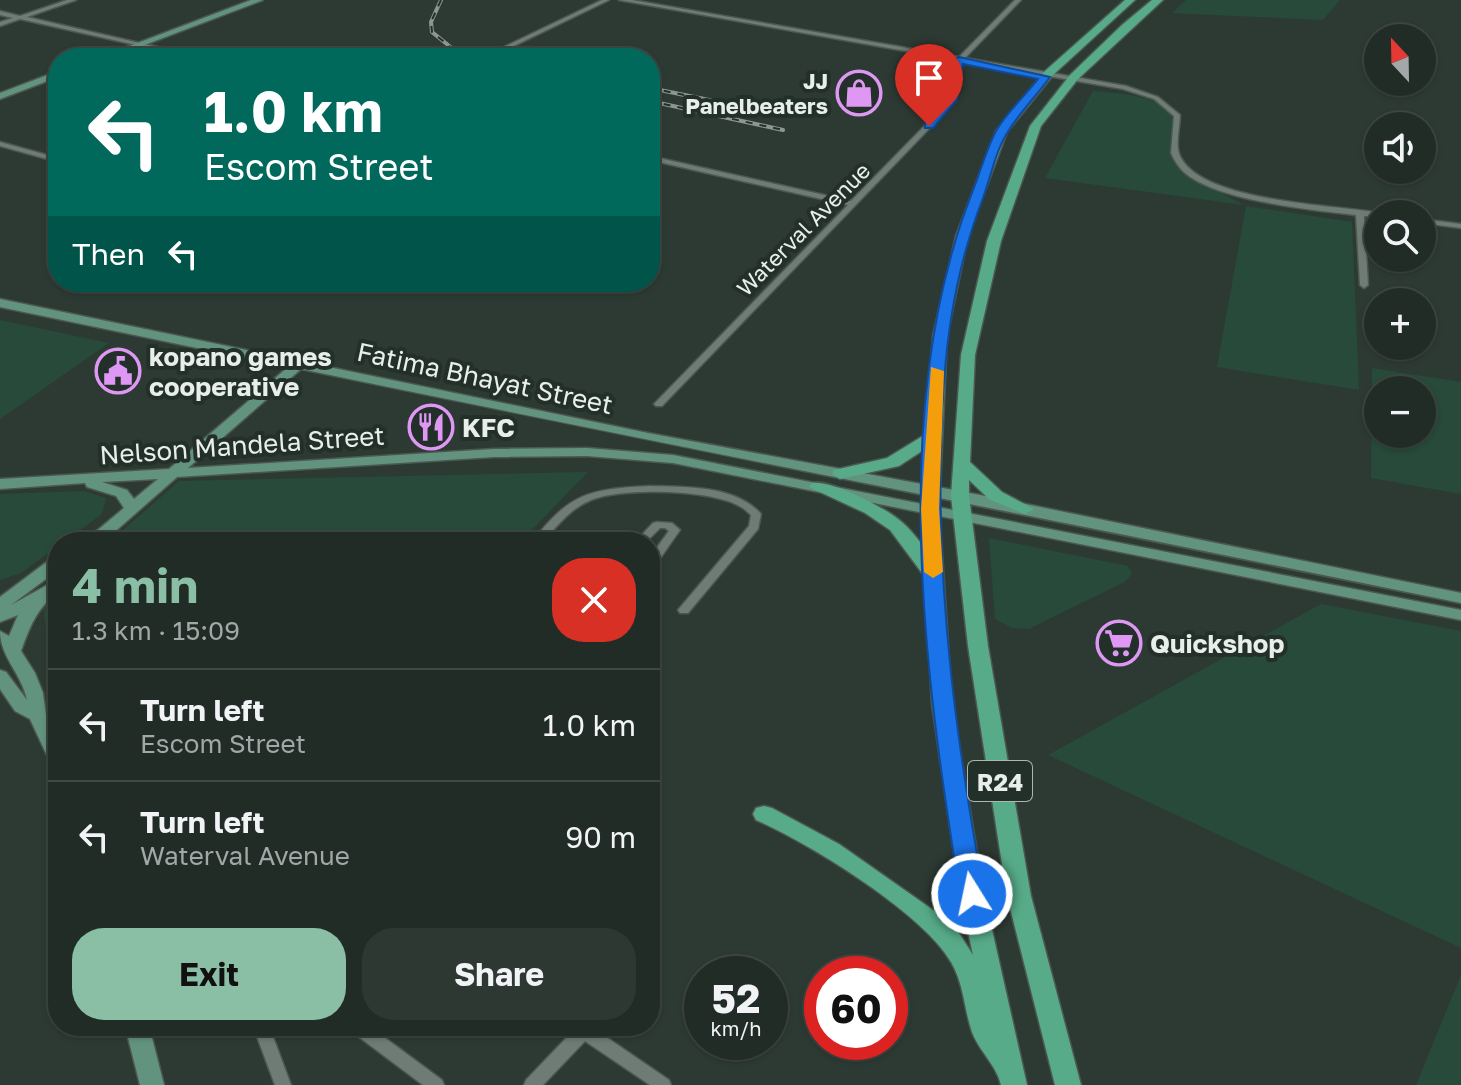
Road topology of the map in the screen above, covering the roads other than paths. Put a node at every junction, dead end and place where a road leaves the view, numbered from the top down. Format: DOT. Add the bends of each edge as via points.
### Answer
graph roads {
  1 [pos="73,0"];
  2 [pos="259,0"];
  3 [pos="606,0"];
  4 [pos="622,0"];
  5 [pos="1018,0"];
  6 [pos="1130,0"];
  7 [pos="1158,0"];
  8 [pos="0,13"];
  9 [pos="20,18"];
  10 [pos="0,24"];
  11 [pos="140,44"];
  12 [pos="129,48"];
  13 [pos="158,48"];
  14 [pos="505,48"];
  15 [pos="960,59"];
  16 [pos="1047,75"];
  17 [pos="48,78"];
  18 [pos="1073,79"];
  19 [pos="0,96"];
  20 [pos="0,144"];
  21 [pos="48,157"];
  22 [pos="660,160"];
  23 [pos="854,204"];
  24 [pos="1360,213"];
  25 [pos="1364,213"];
  26 [pos="1436,223"];
  27 [pos="1461,226"];
  28 [pos="1364,285"];
  29 [pos="0,303"];
  30 [pos="300,363"];
  31 [pos="659,404"];
  32 [pos="933,437"];
  33 [pos="961,462"];
  34 [pos="169,474"];
  35 [pos="840,474"];
  36 [pos="70,480"];
  37 [pos="0,484"];
  38 [pos="818,487"];
  39 [pos="931,500"];
  40 [pos="961,506"];
  41 [pos="132,509"];
  42 [pos="1025,509"];
  43 [pos="108,532"];
  44 [pos="547,532"];
  45 [pos="650,532"];
  46 [pos="660,551"];
  47 [pos="48,570"];
  48 [pos="934,579"];
  49 [pos="35,580"];
  50 [pos="0,592"];
  51 [pos="48,592"];
  52 [pos="1461,598"];
  53 [pos="38,599"];
  54 [pos="0,605"];
  55 [pos="684,610"];
  56 [pos="1461,615"];
  57 [pos="0,617"];
  58 [pos="0,637"];
  59 [pos="12,651"];
  60 [pos="0,676"];
  61 [pos="37,715"];
  62 [pos="48,738"];
  63 [pos="764,814"];
  64 [pos="140,1036"];
  65 [pos="265,1036"];
  66 [pos="370,1036"];
  67 [pos="574,1036"];
  68 [pos="590,1036"];
  69 [pos="1012,1077"];
  70 [pos="432,1084"];
  71 [pos="152,1085"];
  72 [pos="283,1085"];
  73 [pos="532,1085"];
  74 [pos="663,1085"];
  75 [pos="1068,1085"];
  1 -- 9 [label="street"];
  2 -- 11 [label="main road"];
  3 -- 14 [label="street"];
  4 -- 15 [label="street"];
  5 -- 15 [label="street"];
  6 -- 16 [label="main road"];
  7 -- 18 [label="main road"];
  8 -- 9 [label="street"];
  9 -- 10 [label="street"];
  9 -- 11 [label="street"];
  11 -- 12 [label="main road"];
  11 -- 13 [label="street"];
  15 -- 16 [label="street"];
  15 -- 23 [label="street, Waterval Avenue" via="947,107"];
  16 -- 18 [label="street"];
  16 -- 32 [label="main road" via="1002,131 962,236 943,307"];
  17 -- 19 [label="main road"];
  18 -- 24 [label="street" via="1156,98 1177,115 1175,156 1200,180 1278,203"];
  18 -- 33 [label="main road" via="1036,126 994,241 968,355"];
  20 -- 21 [label="street"];
  22 -- 23 [label="street"];
  23 -- 31 [label="street, Waterval Avenue"];
  24 -- 25 [label="street"];
  24 -- 28 [label="street"];
  26 -- 27 [label="street"];
  29 -- 30 [label="main road, Fatima Bhayat Street"];
  30 -- 34 [label="main road"];
  30 -- 35 [label="main road, Fatima Bhayat Street"];
  32 -- 35 [label="main road" via="893,462"];
  32 -- 39 [label="main road"];
  33 -- 40 [label="main road"];
  33 -- 42 [label="main road" via="996,496"];
  34 -- 36 [label="main road, Nelson Mandela Street"];
  34 -- 38 [label="main road, Nelson Mandela Street" via="587,452 673,459"];
  34 -- 41 [label="main road"];
  35 -- 39 [label="main road, Fatima Bhayat Street"];
  36 -- 37 [label="main road, Nelson Mandela Street"];
  36 -- 41 [label="main road" via="122,493"];
  38 -- 39 [label="main road, Nelson Mandela Street"];
  38 -- 48 [label="main road" via="895,522"];
  39 -- 40 [label="main road, Nelson Mandela Street"];
  39 -- 48 [label="main road, R24"];
  40 -- 42 [label="main road"];
  40 -- 56 [label="main road"];
  40 -- 75 [label="main road, R24" via="1019,896"];
  41 -- 43 [label="main road"];
  42 -- 52 [label="main road"];
  44 -- 55 [label="street" via="565,513 600,493 631,488 711,495 753,508 757,520 747,538"];
  45 -- 46 [label="street" via="657,525 675,530"];
  47 -- 49 [label="main road"];
  48 -- 69 [label="main road, R24" via="949,760"];
  49 -- 50 [label="main road"];
  49 -- 54 [label="main road"];
  51 -- 53 [label="main road"];
  53 -- 57 [label="main road"];
  53 -- 59 [label="main road"];
  58 -- 59 [label="main road"];
  59 -- 61 [label="main road" via="38,699"];
  60 -- 61 [label="main road" via="22,707"];
  61 -- 62 [label="main road"];
  63 -- 69 [label="main road" via="793,825 948,937 974,987 985,1038"];
  64 -- 71 [label="main road"];
  65 -- 72 [label="street"];
  66 -- 70 [label="street"];
  67 -- 73 [label="street"];
  68 -- 74 [label="street"];
}
